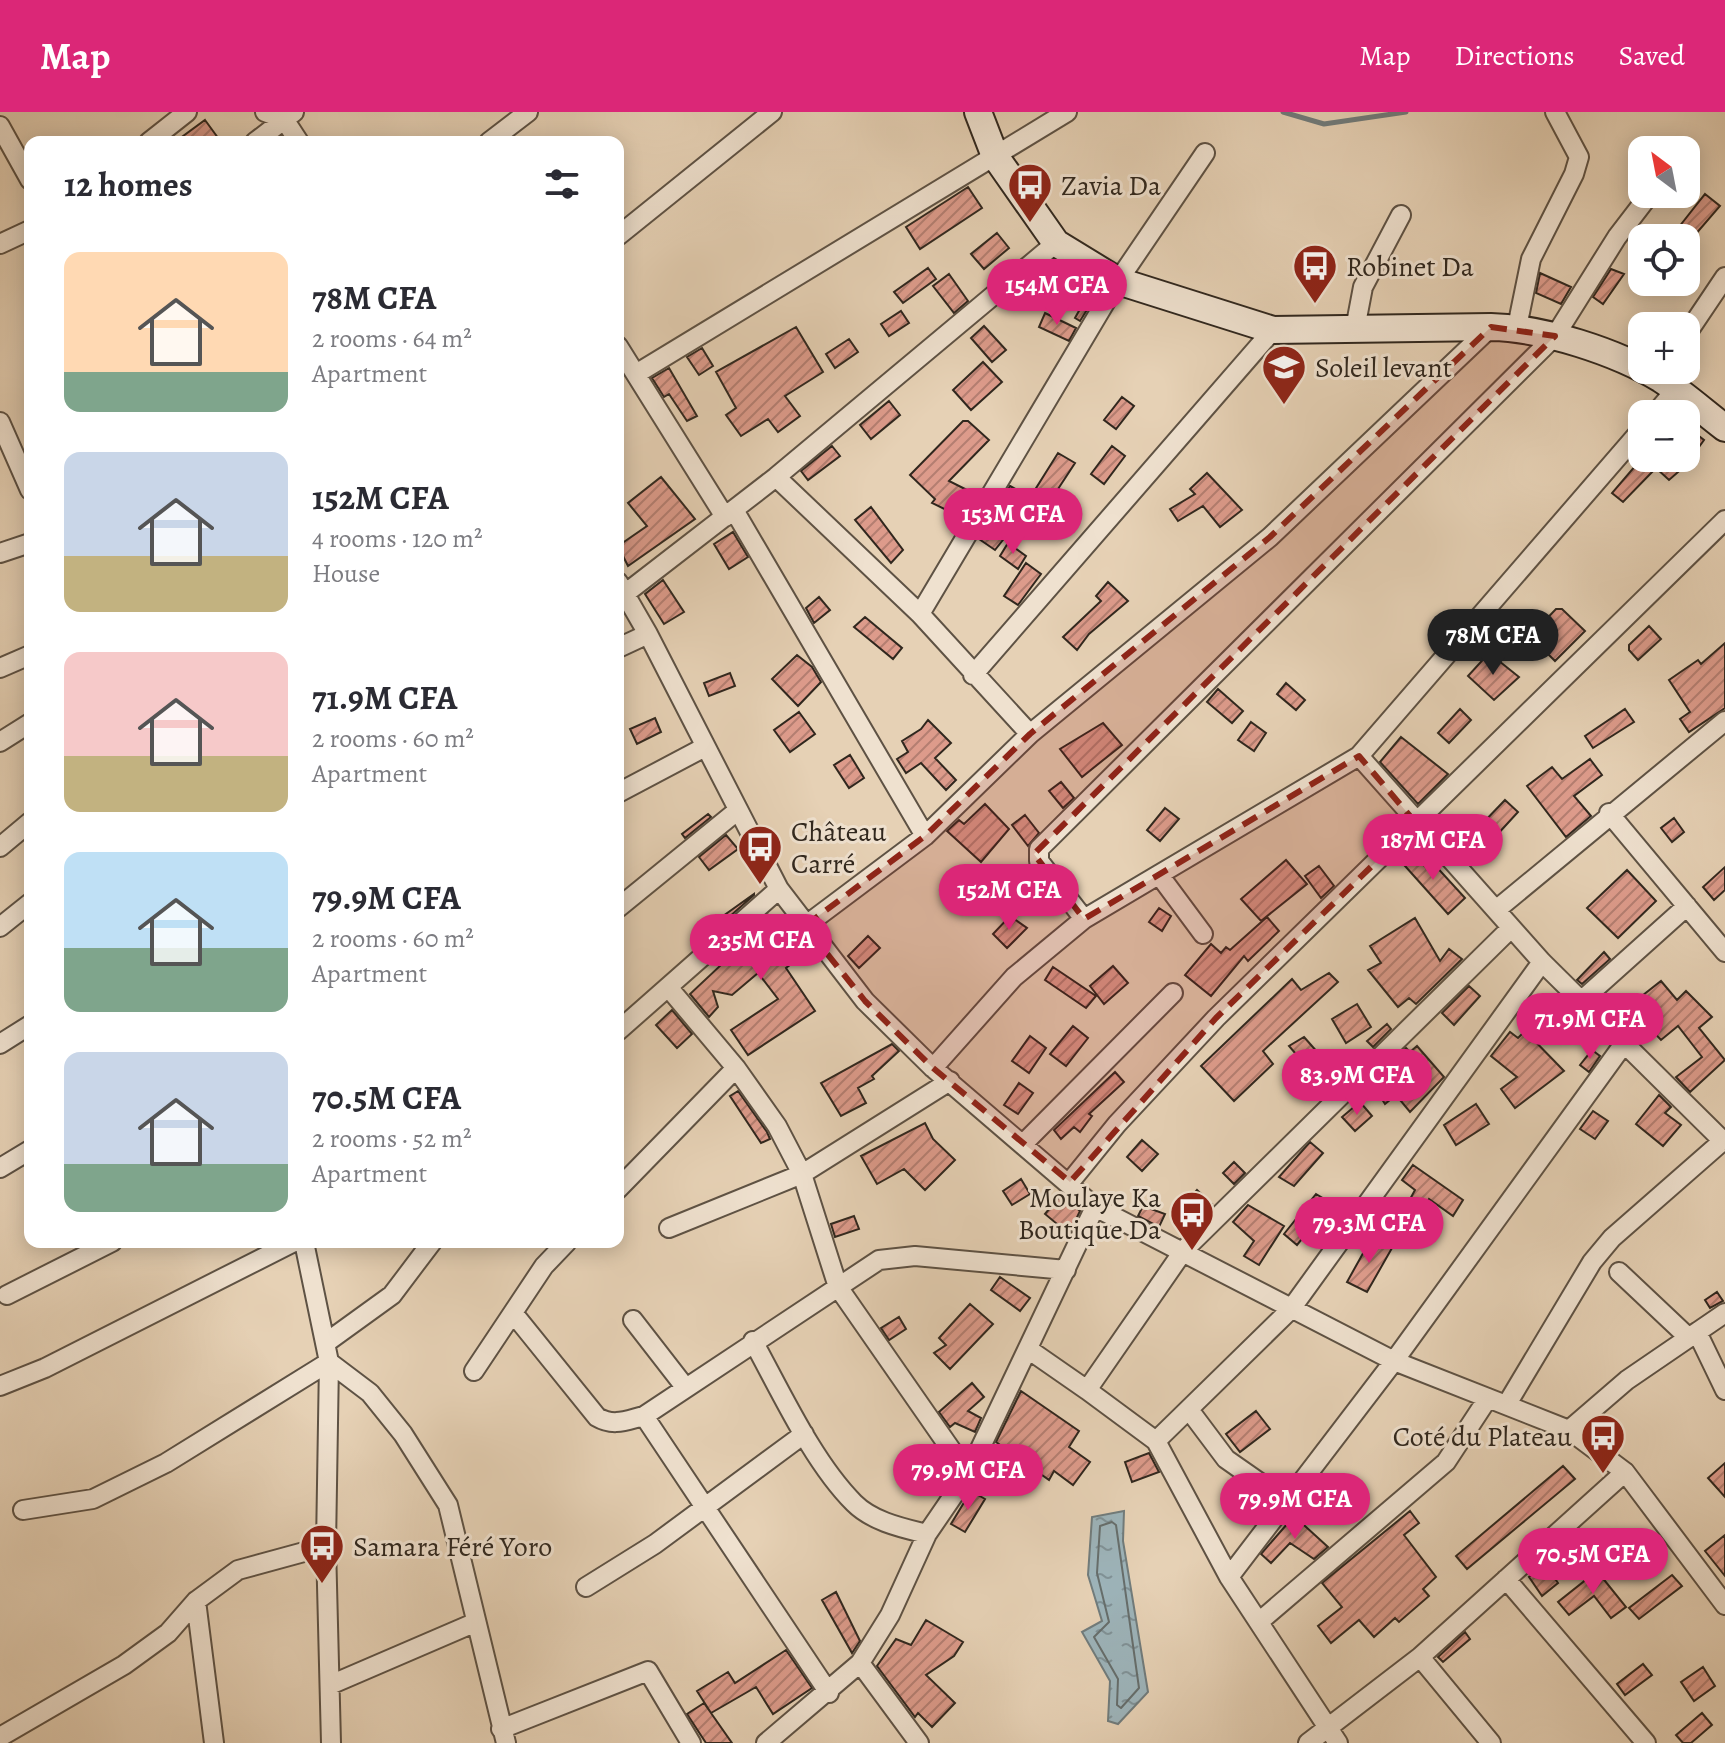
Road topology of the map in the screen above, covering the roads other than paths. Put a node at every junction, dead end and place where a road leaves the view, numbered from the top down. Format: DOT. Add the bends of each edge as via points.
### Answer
graph roads {
  1 [pos="187,112"];
  2 [pos="265,112"];
  3 [pos="528,112"];
  4 [pos="772,112"];
  5 [pos="978,112"];
  6 [pos="1067,112"];
  7 [pos="1555,112"];
  8 [pos="289,116"];
  9 [pos="0,126"];
  10 [pos="157,136"];
  11 [pos="263,136"];
  12 [pos="297,136"];
  13 [pos="498,136"];
  14 [pos="1205,153"];
  15 [pos="995,156"];
  16 [pos="24,169"];
  17 [pos="1639,208"];
  18 [pos="1401,215"];
  19 [pos="624,231"];
  20 [pos="24,233"];
  21 [pos="1056,243"];
  22 [pos="0,244"];
  23 [pos="1725,277"];
  24 [pos="1118,281"];
  25 [pos="1700,314"];
  26 [pos="1504,327"];
  27 [pos="1355,329"];
  28 [pos="1273,330"];
  29 [pos="1555,336"];
  30 [pos="624,355"];
  31 [pos="1628,365"];
  32 [pos="636,374"];
  33 [pos="1671,384"];
  34 [pos="1,426"];
  35 [pos="1725,428"];
  36 [pos="1628,445"];
  37 [pos="24,474"];
  38 [pos="776,477"];
  39 [pos="730,513"];
  40 [pos="1725,520"];
  41 [pos="24,545"];
  42 [pos="0,553"];
  43 [pos="624,587"];
  44 [pos="624,592"];
  45 [pos="920,614"];
  46 [pos="648,634"];
  47 [pos="624,645"];
  48 [pos="24,658"];
  49 [pos="0,668"];
  50 [pos="973,675"];
  51 [pos="1725,721"];
  52 [pos="24,727"];
  53 [pos="1030,734"];
  54 [pos="0,742"];
  55 [pos="705,747"];
  56 [pos="1359,756"];
  57 [pos="624,790"];
  58 [pos="737,811"];
  59 [pos="1609,813"];
  60 [pos="1416,823"];
  61 [pos="24,827"];
  62 [pos="925,836"];
  63 [pos="0,847"];
  64 [pos="1160,876"];
  65 [pos="779,889"];
  66 [pos="624,903"];
  67 [pos="1687,906"];
  68 [pos="24,908"];
  69 [pos="1496,910"];
  70 [pos="1084,919"];
  71 [pos="805,926"];
  72 [pos="0,927"];
  73 [pos="1511,928"];
  74 [pos="1203,934"];
  75 [pos="1725,952"];
  76 [pos="1542,962"];
  77 [pos="668,987"];
  78 [pos="1173,993"];
  79 [pos="1581,1001"];
  80 [pos="624,1026"];
  81 [pos="24,1029"];
  82 [pos="0,1044"];
  83 [pos="1623,1045"];
  84 [pos="736,1068"];
  85 [pos="933,1068"];
  86 [pos="950,1081"];
  87 [pos="1724,1140"];
  88 [pos="1024,1143"];
  89 [pos="24,1154"];
  90 [pos="0,1168"];
  91 [pos="802,1174"];
  92 [pos="1070,1182"];
  93 [pos="624,1183"];
  94 [pos="1095,1207"];
  95 [pos="669,1228"];
  96 [pos="100,1248"];
  97 [pos="282,1248"];
  98 [pos="305,1248"];
  99 [pos="427,1248"];
  100 [pos="561,1248"];
  101 [pos="1184,1250"];
  102 [pos="1066,1270"];
  103 [pos="1619,1272"];
  104 [pos="838,1287"];
  105 [pos="7,1295"];
  106 [pos="1291,1309"];
  107 [pos="513,1313"];
  108 [pos="1725,1313"];
  109 [pos="633,1320"];
  110 [pos="1693,1335"];
  111 [pos="753,1341"];
  112 [pos="327,1342"];
  113 [pos="1028,1349"];
  114 [pos="1394,1361"];
  115 [pos="329,1362"];
  116 [pos="474,1371"];
  117 [pos="0,1386"];
  118 [pos="685,1387"];
  119 [pos="1087,1390"];
  120 [pos="1725,1390"];
  121 [pos="1488,1398"];
  122 [pos="1507,1404"];
  123 [pos="1190,1411"];
  124 [pos="644,1416"];
  125 [pos="1569,1430"];
  126 [pos="804,1434"];
  127 [pos="1156,1441"];
  128 [pos="1625,1472"];
  129 [pos="968,1474"];
  130 [pos="1286,1501"];
  131 [pos="705,1506"];
  132 [pos="23,1510"];
  133 [pos="927,1534"];
  134 [pos="326,1546"];
  135 [pos="1229,1577"];
  136 [pos="1506,1579"];
  137 [pos="586,1587"];
  138 [pos="196,1601"];
  139 [pos="1725,1605"];
  140 [pos="1260,1621"];
  141 [pos="474,1623"];
  142 [pos="1420,1657"];
  143 [pos="860,1663"];
  144 [pos="330,1685"];
  145 [pos="829,1693"];
  146 [pos="504,1736"];
  147 [pos="1333,1736"];
  148 [pos="0,1737"];
  149 [pos="214,1743"];
  150 [pos="331,1743"];
  151 [pos="691,1743"];
  152 [pos="766,1743"];
  153 [pos="919,1743"];
  154 [pos="1308,1743"];
  155 [pos="1491,1743"];
  156 [pos="1646,1743"];
  1 -- 10 [label="street"];
  2 -- 8 [label="street"];
  3 -- 13 [label="street"];
  4 -- 19 [label="street"];
  5 -- 15 [label="main road"];
  6 -- 15 [label="street"];
  7 -- 26 [label="street" via="1579,157"];
  8 -- 11 [label="street"];
  8 -- 12 [label="street"];
  9 -- 16 [label="street"];
  14 -- 24 [label="street"];
  15 -- 21 [label="main road"];
  15 -- 32 [label="street"];
  17 -- 29 [label="street"];
  18 -- 27 [label="street" via="1363,287"];
  20 -- 22 [label="street"];
  21 -- 24 [label="main road"];
  21 -- 38 [label="street"];
  23 -- 25 [label="street"];
  24 -- 28 [label="main road"];
  24 -- 45 [label="street"];
  26 -- 27 [label="main road"];
  26 -- 29 [label="main road"];
  26 -- 53 [label="street" via="1270,537"];
  27 -- 28 [label="main road"];
  28 -- 50 [label="street"];
  29 -- 31 [label="main road"];
  29 -- 70 [label="street" via="1039,849 1039,861"];
  30 -- 32 [label="street"];
  32 -- 39 [label="street"];
  33 -- 35 [label="main road"];
  34 -- 37 [label="street"];
  36 -- 56 [label="street"];
  38 -- 39 [label="street"];
  38 -- 45 [label="street"];
  39 -- 43 [label="street"];
  39 -- 62 [label="street"];
  40 -- 60 [label="street"];
  41 -- 42 [label="street"];
  44 -- 46 [label="street"];
  45 -- 50 [label="street"];
  46 -- 47 [label="street"];
  46 -- 55 [label="street"];
  48 -- 49 [label="street"];
  50 -- 53 [label="street"];
  51 -- 59 [label="street"];
  52 -- 54 [label="street"];
  53 -- 62 [label="street"];
  55 -- 57 [label="street"];
  55 -- 58 [label="street"];
  56 -- 60 [label="street"];
  56 -- 64 [label="street"];
  58 -- 65 [label="street"];
  58 -- 66 [label="street"];
  59 -- 67 [label="street"];
  59 -- 69 [label="street"];
  60 -- 69 [label="street"];
  60 -- 92 [label="street" via="1216,1018"];
  61 -- 63 [label="street"];
  62 -- 71 [label="street"];
  64 -- 70 [label="street"];
  64 -- 74 [label="street"];
  65 -- 71 [label="street"];
  65 -- 77 [label="street"];
  67 -- 75 [label="street"];
  67 -- 79 [label="street"];
  68 -- 72 [label="street"];
  69 -- 73 [label="street"];
  70 -- 85 [label="street" via="1014,977"];
  71 -- 85 [label="street" via="865,1001"];
  73 -- 76 [label="street"];
  73 -- 101 [label="street"];
  76 -- 79 [label="street"];
  76 -- 106 [label="street"];
  77 -- 80 [label="street"];
  77 -- 84 [label="street"];
  78 -- 88 [label="street"];
  79 -- 83 [label="street"];
  81 -- 82 [label="street"];
  83 -- 87 [label="street"];
  83 -- 114 [label="street"];
  84 -- 91 [label="street" via="777,1126"];
  84 -- 93 [label="street"];
  85 -- 86 [label="street"];
  86 -- 88 [label="street"];
  86 -- 91 [label="street"];
  87 -- 122 [label="street" via="1602,1250"];
  88 -- 92 [label="street"];
  89 -- 90 [label="street"];
  91 -- 95 [label="street"];
  91 -- 104 [label="street"];
  92 -- 94 [label="street"];
  94 -- 101 [label="street"];
  94 -- 102 [label="street"];
  96 -- 105 [label="street"];
  97 -- 117 [label="street"];
  98 -- 112 [label="street"];
  99 -- 112 [label="street" via="392,1295"];
  100 -- 107 [label="street"];
  101 -- 106 [label="street"];
  101 -- 119 [label="street"];
  102 -- 104 [label="street" via="915,1256 879,1260"];
  102 -- 113 [label="street"];
  103 -- 110 [label="street"];
  104 -- 111 [label="street"];
  104 -- 129 [label="street"];
  106 -- 114 [label="street"];
  106 -- 123 [label="street"];
  107 -- 116 [label="street"];
  107 -- 124 [label="street" via="597,1417 618,1423"];
  108 -- 110 [label="street"];
  109 -- 118 [label="street"];
  110 -- 120 [label="street"];
  110 -- 125 [label="street" via="1627,1380"];
  111 -- 118 [label="street"];
  111 -- 126 [label="street"];
  112 -- 115 [label="street"];
  113 -- 119 [label="street"];
  113 -- 129 [label="street"];
  114 -- 121 [label="street"];
  114 -- 130 [label="street"];
  115 -- 132 [label="street" via="166,1463 93,1499"];
  115 -- 134 [label="street"];
  115 -- 141 [label="street" via="378,1403 448,1505"];
  118 -- 124 [label="street"];
  119 -- 127 [label="street"];
  121 -- 122 [label="street"];
  121 -- 140 [label="street" via="1446,1462"];
  122 -- 125 [label="street"];
  123 -- 127 [label="street"];
  123 -- 130 [label="street" via="1226,1459"];
  124 -- 131 [label="street"];
  125 -- 128 [label="street"];
  126 -- 131 [label="street"];
  126 -- 133 [label="street" via="855,1505 888,1524"];
  127 -- 135 [label="street"];
  128 -- 136 [label="street"];
  128 -- 139 [label="street"];
  129 -- 133 [label="street"];
  130 -- 135 [label="street"];
  131 -- 137 [label="street"];
  131 -- 145 [label="street"];
  133 -- 143 [label="street" via="890,1615"];
  134 -- 138 [label="street" via="238,1570"];
  134 -- 144 [label="street"];
  135 -- 140 [label="street"];
  136 -- 142 [label="street"];
  136 -- 156 [label="street"];
  138 -- 148 [label="street" via="168,1633 124,1665"];
  138 -- 149 [label="street"];
  140 -- 147 [label="street"];
  141 -- 144 [label="street"];
  141 -- 146 [label="street"];
  142 -- 147 [label="street"];
  142 -- 155 [label="street"];
  143 -- 145 [label="street"];
  143 -- 153 [label="street"];
  144 -- 150 [label="street"];
  145 -- 152 [label="street"];
  146 -- 151 [label="street" via="648,1671"];
  147 -- 154 [label="street"];
}
